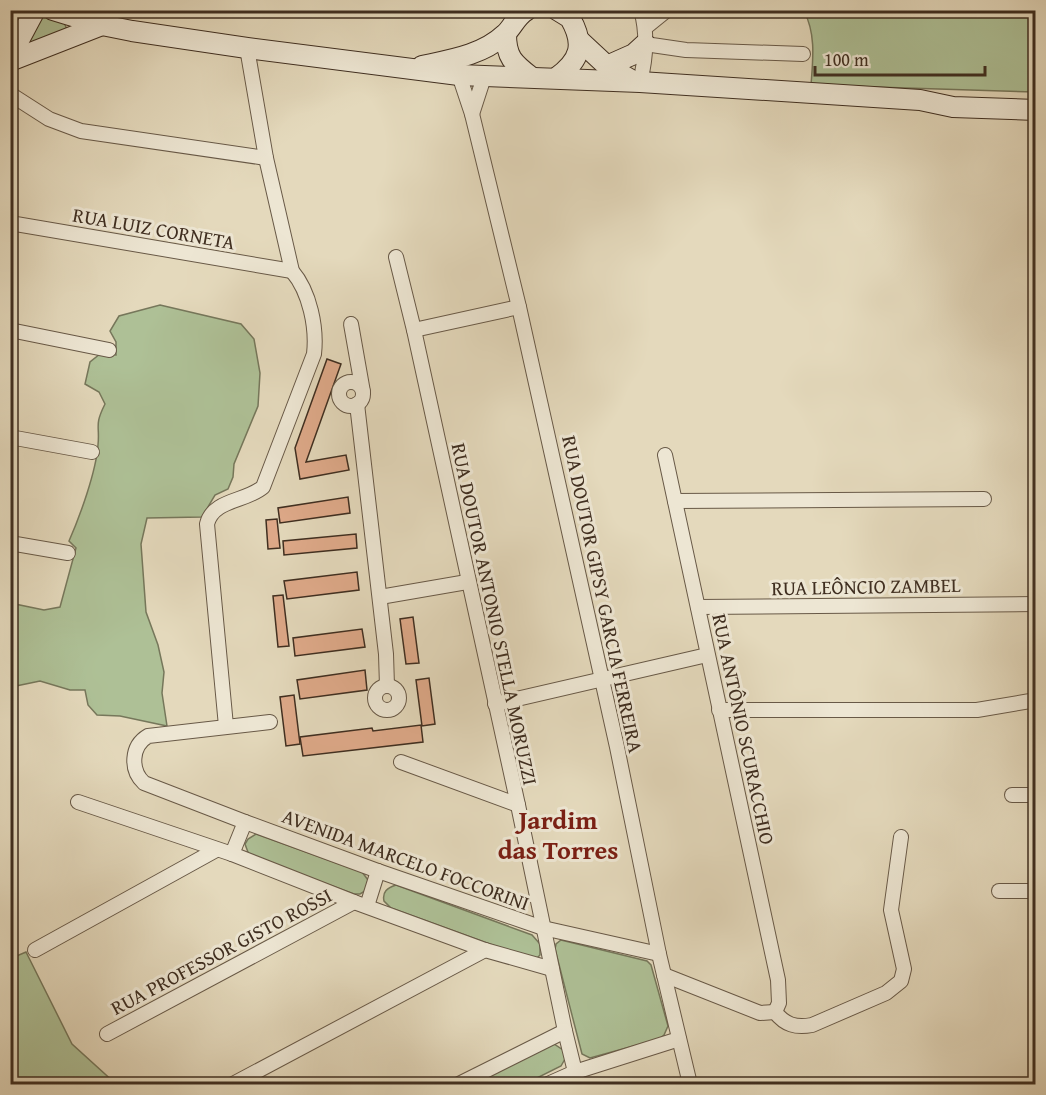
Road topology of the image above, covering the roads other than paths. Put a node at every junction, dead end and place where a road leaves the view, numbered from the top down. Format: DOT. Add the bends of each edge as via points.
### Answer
graph roads {
  1 [pos="35,10"];
  2 [pos="53,10"];
  3 [pos="641,10"];
  4 [pos="667,10"];
  5 [pos="525,11"];
  6 [pos="566,13"];
  7 [pos="102,25"];
  8 [pos="506,34"];
  9 [pos="646,35"];
  10 [pos="579,40"];
  11 [pos="248,48"];
  12 [pos="803,54"];
  13 [pos="469,55"];
  14 [pos="10,59"];
  15 [pos="607,66"];
  16 [pos="411,69"];
  17 [pos="459,75"];
  18 [pos="484,77"];
  19 [pos="531,77"];
  20 [pos="556,78"];
  21 [pos="637,82"];
  22 [pos="10,94"];
  23 [pos="1035,99"];
  24 [pos="920,100"];
  25 [pos="1035,110"];
  26 [pos="472,114"];
  27 [pos="266,158"];
  28 [pos="10,223"];
  29 [pos="396,257"];
  30 [pos="292,271"];
  31 [pos="519,307"];
  32 [pos="351,324"];
  33 [pos="10,330"];
  34 [pos="414,330"];
  35 [pos="109,350"];
  36 [pos="356,356"];
  37 [pos="341,387"];
  38 [pos="360,398"];
  39 [pos="10,437"];
  40 [pos="92,452"];
  41 [pos="665,455"];
  42 [pos="984,499"];
  43 [pos="675,501"];
  44 [pos="10,543"];
  45 [pos="69,553"];
  46 [pos="466,577"];
  47 [pos="379,592"];
  48 [pos="1035,604"];
  49 [pos="698,607"];
  50 [pos="707,655"];
  51 [pos="601,681"];
  52 [pos="387,686"];
  53 [pos="1035,700"];
  54 [pos="495,704"];
  55 [pos="719,710"];
  56 [pos="270,722"];
  57 [pos="226,726"];
  58 [pos="401,762"];
  59 [pos="1012,795"];
  60 [pos="1035,795"];
  61 [pos="78,802"];
  62 [pos="518,805"];
  63 [pos="244,822"];
  64 [pos="901,837"];
  65 [pos="216,850"];
  66 [pos="231,854"];
  67 [pos="378,871"];
  68 [pos="999,891"];
  69 [pos="1035,891"];
  70 [pos="361,904"];
  71 [pos="543,928"];
  72 [pos="35,950"];
  73 [pos="485,950"];
  74 [pos="659,954"];
  75 [pos="552,969"];
  76 [pos="664,975"];
  77 [pos="775,1012"];
  78 [pos="565,1031"];
  79 [pos="107,1034"];
  80 [pos="679,1039"];
  81 [pos="576,1078"];
  82 [pos="232,1084"];
  83 [pos="459,1084"];
  84 [pos="548,1084"];
  85 [pos="690,1084"];
  1 -- 14 [label="main road"];
  2 -- 7 [label="main road"];
  3 -- 9 [label="street"];
  4 -- 9 [label="street"];
  5 -- 8 [label="main road"];
  6 -- 10 [label="main road"];
  7 -- 11 [label="main road"];
  7 -- 14 [label="main road"];
  8 -- 13 [label="main road"];
  8 -- 19 [label="main road" via="506,47 514,64"];
  9 -- 12 [label="street" via="686,50"];
  9 -- 15 [label="main road" via="633,54"];
  9 -- 21 [label="street"];
  10 -- 15 [label="main road"];
  10 -- 20 [label="main road" via="575,59"];
  11 -- 16 [label="main road"];
  11 -- 27 [label="street"];
  13 -- 16 [label="main road"];
  13 -- 17 [label="main road"];
  15 -- 21 [label="main road"];
  16 -- 17 [label="main road"];
  17 -- 18 [label="main road"];
  17 -- 26 [label="street, RUA DOUTOR GIPSY GARCIA FERREIRA"];
  18 -- 19 [label="main road"];
  18 -- 26 [label="street"];
  19 -- 20 [label="main road"];
  20 -- 21 [label="main road"];
  21 -- 24 [label="main road"];
  22 -- 27 [label="street" via="49,119 81,131"];
  23 -- 24 [label="main road" via="953,95"];
  24 -- 25 [label="main road" via="953,107"];
  26 -- 31 [label="street, RUA DOUTOR GIPSY GARCIA FERREIRA"];
  27 -- 30 [label="street"];
  28 -- 30 [label="street, RUA LUIZ CORNETA"];
  29 -- 34 [label="street, RUA DOUTOR ANTONIO STELLA MORUZZI"];
  30 -- 57 [label="street" via="305,295 314,331 314,354 263,487 257,493 215,508 207,524"];
  31 -- 34 [label="street"];
  31 -- 51 [label="street, RUA DOUTOR GIPSY GARCIA FERREIRA"];
  32 -- 36 [label="street"];
  33 -- 35 [label="street"];
  34 -- 46 [label="street, RUA DOUTOR ANTONIO STELLA MORUZZI"];
  36 -- 37 [label="street"];
  36 -- 38 [label="street"];
  37 -- 38 [label="street" via="348,382 357,384"];
  37 -- 38 [label="street" via="343,404 348,406"];
  38 -- 47 [label="street"];
  39 -- 40 [label="street"];
  41 -- 43 [label="street, RUA ANTÔNIO SCURACCHIO"];
  42 -- 43 [label="street"];
  43 -- 49 [label="street, RUA ANTÔNIO SCURACCHIO"];
  44 -- 45 [label="street"];
  46 -- 47 [label="street"];
  46 -- 54 [label="street, RUA DOUTOR ANTONIO STELLA MORUZZI"];
  47 -- 52 [label="street"];
  48 -- 49 [label="street, RUA LEÔNCIO ZAMBEL"];
  49 -- 50 [label="street, RUA ANTÔNIO SCURACCHIO"];
  50 -- 51 [label="street"];
  50 -- 55 [label="street, RUA ANTÔNIO SCURACCHIO"];
  51 -- 54 [label="street"];
  51 -- 74 [label="street, RUA DOUTOR GIPSY GARCIA FERREIRA"];
  53 -- 55 [label="street" via="977,710"];
  54 -- 62 [label="street, RUA DOUTOR ANTONIO STELLA MORUZZI"];
  55 -- 77 [label="street, RUA ANTÔNIO SCURACCHIO" via="778,980 779,1004"];
  56 -- 57 [label="street"];
  57 -- 63 [label="street, AVENIDA MARCELO FOCCORINI" via="147,735 136,752 134,768 144,783"];
  58 -- 62 [label="street"];
  59 -- 60 [label="street"];
  61 -- 65 [label="street"];
  62 -- 71 [label="street, RUA DOUTOR ANTONIO STELLA MORUZZI"];
  63 -- 66 [label="street"];
  63 -- 67 [label="street, AVENIDA MARCELO FOCCORINI"];
  64 -- 77 [label="street" via="891,910 904,969 901,981 886,993 800,1027"];
  65 -- 66 [label="street"];
  65 -- 72 [label="street"];
  66 -- 70 [label="street"];
  67 -- 70 [label="street"];
  67 -- 71 [label="street, AVENIDA MARCELO FOCCORINI"];
  68 -- 69 [label="street"];
  70 -- 73 [label="street"];
  70 -- 79 [label="street, RUA PROFESSOR GISTO ROSSI"];
  71 -- 74 [label="street, AVENIDA MARCELO FOCCORINI"];
  71 -- 75 [label="street, RUA DOUTOR ANTONIO STELLA MORUZZI"];
  73 -- 75 [label="street"];
  73 -- 82 [label="street"];
  74 -- 76 [label="street, RUA DOUTOR GIPSY GARCIA FERREIRA"];
  75 -- 78 [label="street, RUA DOUTOR ANTONIO STELLA MORUZZI"];
  76 -- 77 [label="street" via="760,1012"];
  76 -- 80 [label="street, RUA DOUTOR GIPSY GARCIA FERREIRA"];
  78 -- 81 [label="street, RUA DOUTOR ANTONIO STELLA MORUZZI"];
  78 -- 83 [label="street"];
  80 -- 81 [label="street"];
  80 -- 85 [label="street, RUA DOUTOR GIPSY GARCIA FERREIRA"];
  81 -- 84 [label="street"];
}
